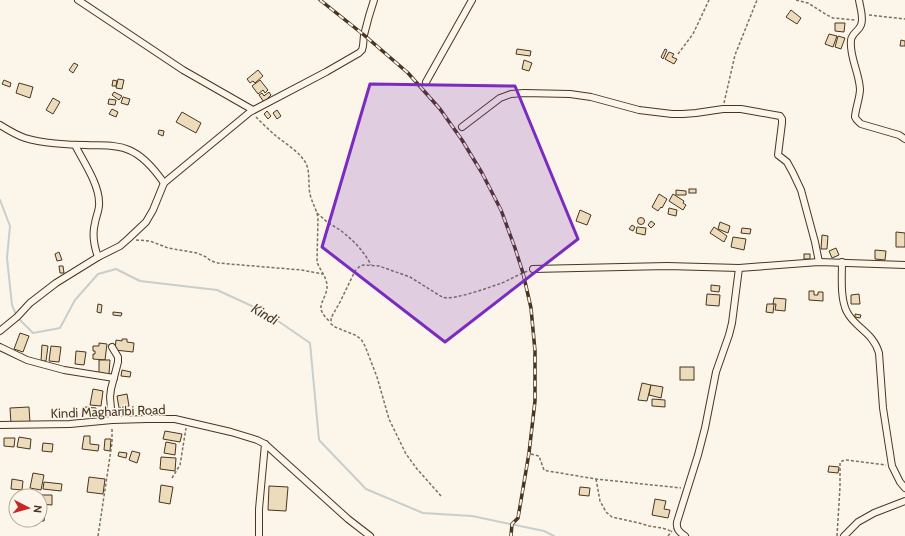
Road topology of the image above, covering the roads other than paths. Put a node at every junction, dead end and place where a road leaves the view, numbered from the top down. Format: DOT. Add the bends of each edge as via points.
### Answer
graph roads {
  1 [pos="78,0"];
  2 [pos="374,0"];
  3 [pos="472,0"];
  4 [pos="859,0"];
  5 [pos="426,82"];
  6 [pos="251,111"];
  7 [pos="0,125"];
  8 [pos="462,128"];
  9 [pos="905,139"];
  10 [pos="75,145"];
  11 [pos="164,183"];
  12 [pos="98,256"];
  13 [pos="819,262"];
  14 [pos="842,262"];
  15 [pos="905,265"];
  16 [pos="739,268"];
  17 [pos="533,269"];
  18 [pos="0,331"];
  19 [pos="112,346"];
  20 [pos="0,348"];
  21 [pos="114,378"];
  22 [pos="112,420"];
  23 [pos="0,425"];
  24 [pos="265,444"];
  25 [pos="905,488"];
  26 [pos="905,501"];
  27 [pos="259,536"];
  28 [pos="370,536"];
  29 [pos="685,536"];
  30 [pos="844,536"];
  1 -- 6 [label="street" via="183,70"];
  2 -- 6 [label="street" via="368,16 364,46 359,53"];
  3 -- 5 [label="street"];
  4 -- 9 [label="street" via="862,21 850,41 860,90 855,117 861,124"];
  6 -- 11 [label="street"];
  7 -- 10 [label="street" via="25,138"];
  8 -- 13 [label="street" via="500,98 524,93 570,94 639,110 672,114 741,108 780,116 782,123 778,156 787,162 801,190"];
  10 -- 11 [label="street" via="127,149 146,161"];
  10 -- 12 [label="street" via="92,177 100,201 93,231"];
  11 -- 12 [label="street" via="146,222 120,246"];
  12 -- 18 [label="street" via="56,283"];
  13 -- 14 [label="street"];
  13 -- 16 [label="street"];
  14 -- 15 [label="street"];
  14 -- 25 [label="street" via="843,299 847,312 873,340 879,353 883,408 892,466"];
  16 -- 17 [label="street" via="667,266"];
  16 -- 29 [label="street" via="732,323 716,372 698,454 676,526"];
  19 -- 21 [label="street" via="118,357"];
  20 -- 21 [label="street" via="27,360 64,370"];
  21 -- 22 [label="street" via="110,397"];
  22 -- 23 [label="street, Kindi Magharibi Road" via="70,424"];
  22 -- 24 [label="street, Kindi Magharibi Road" via="175,419 231,432"];
  24 -- 27 [label="street"];
  24 -- 28 [label="street, Kindi Magharibi Road"];
  26 -- 30 [label="street" via="858,522"];
}
